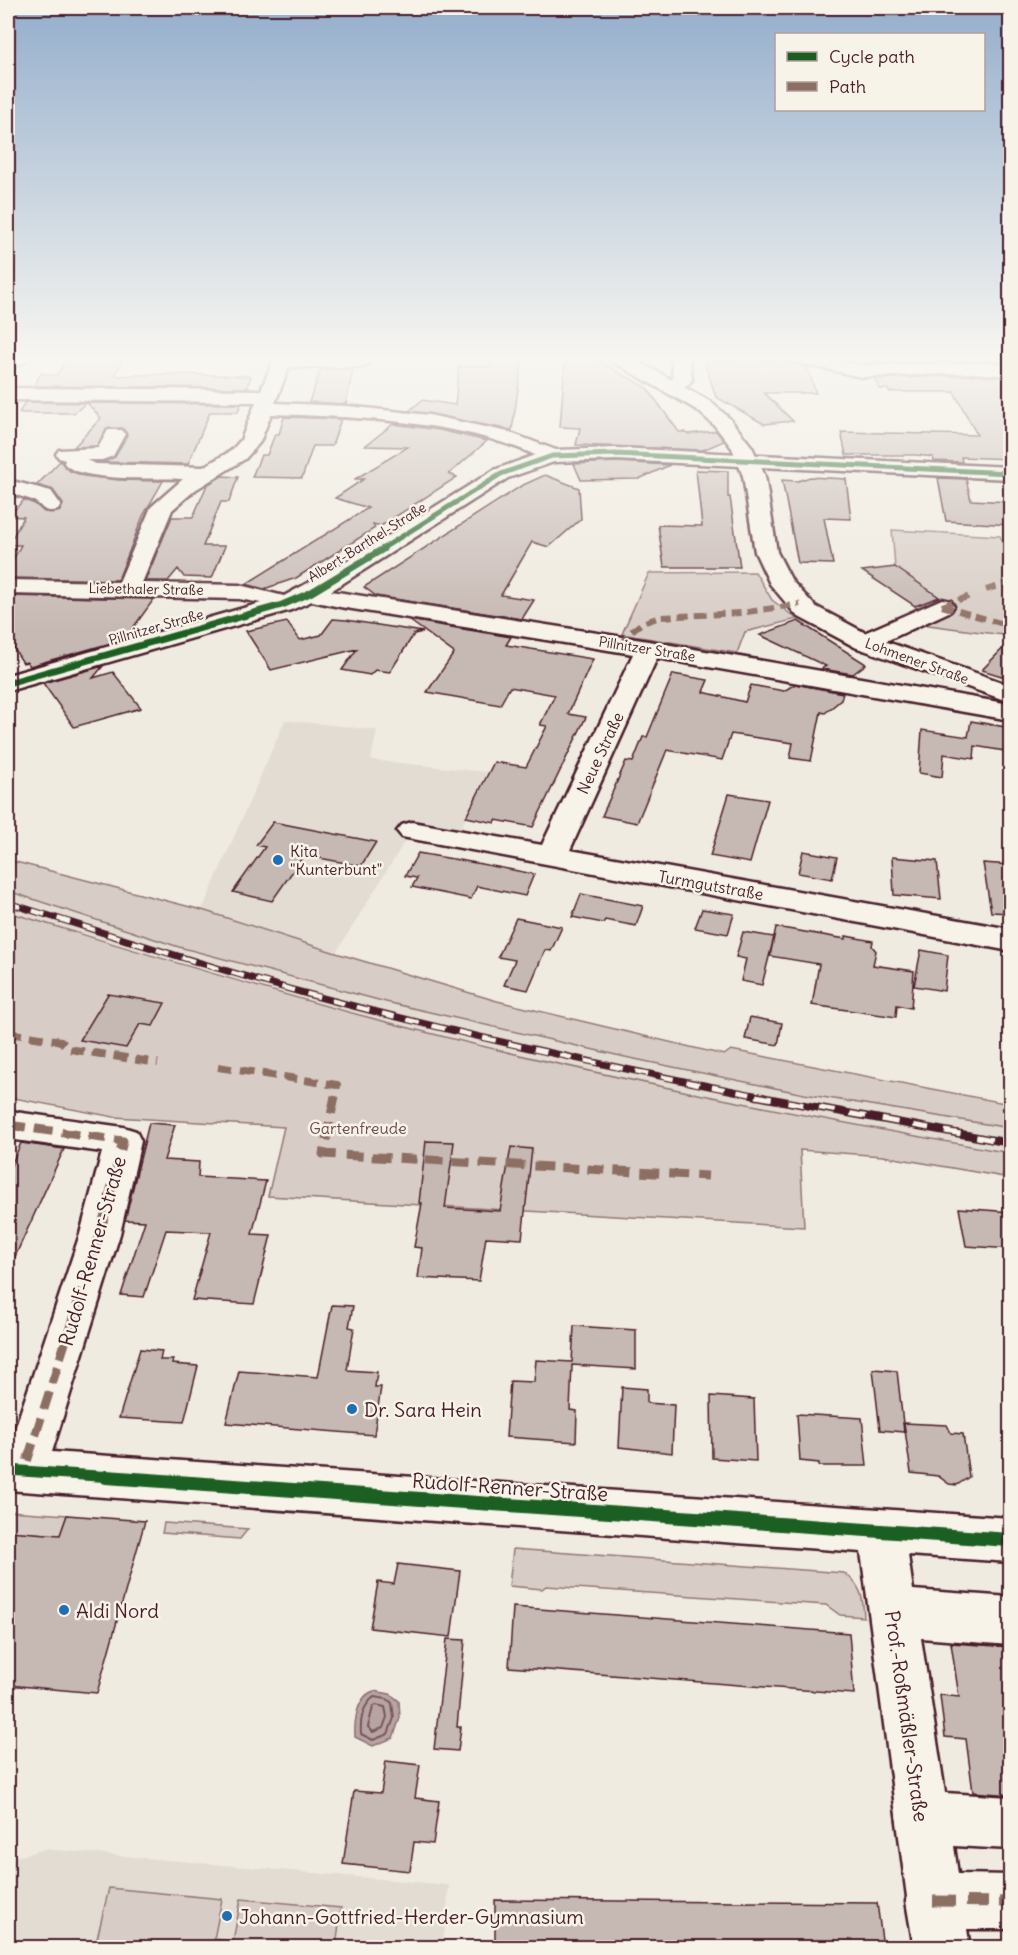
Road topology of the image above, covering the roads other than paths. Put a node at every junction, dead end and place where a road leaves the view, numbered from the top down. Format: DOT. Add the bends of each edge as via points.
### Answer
graph roads {
  1 [pos="67,447"];
  2 [pos="108,447"];
  3 [pos="246,447"];
  4 [pos="530,447"];
  5 [pos="742,447"];
  6 [pos="78,455"];
  7 [pos="552,456"];
  8 [pos="749,460"];
  9 [pos="208,473"];
  10 [pos="1011,474"];
  11 [pos="8,486"];
  12 [pos="50,505"];
  13 [pos="8,587"];
  14 [pos="128,588"];
  15 [pos="310,593"];
  16 [pos="282,605"];
  17 [pos="942,606"];
  18 [pos="864,642"];
  19 [pos="648,649"];
  20 [pos="8,683"];
  21 [pos="1011,694"];
  22 [pos="1011,712"];
  23 [pos="412,831"];
  24 [pos="552,856"];
  25 [pos="1011,940"];
  26 [pos="8,1125"];
  27 [pos="16,1471"];
  28 [pos="881,1531"];
  29 [pos="1011,1540"];
  30 [pos="892,1612"];
  31 [pos="1011,1621"];
  32 [pos="922,1818"];
  33 [pos="1011,1823"];
  34 [pos="1011,1902"];
  35 [pos="938,1924"];
  1 -- 6 [label="street" via="64,452"];
  2 -- 6 [label="street" via="97,455"];
  3 -- 9 [label="street"];
  4 -- 7 [label="street"];
  5 -- 8 [label="street, Lohmener Straße"];
  6 -- 9 [label="street" via="76,466 94,470"];
  7 -- 8 [label="street, Albert-Barthel-Straße" via="597,453"];
  7 -- 15 [label="street, Albert-Barthel-Straße" via="501,474"];
  8 -- 10 [label="street, Albert-Barthel-Straße"];
  8 -- 18 [label="street, Lohmener Straße" via="766,552 782,584 806,611"];
  9 -- 14 [label="street" via="162,507"];
  11 -- 12 [label="street" via="43,496"];
  13 -- 14 [label="street, Liebethaler Straße"];
  14 -- 16 [label="street, Liebethaler Straße" via="239,592 271,598"];
  15 -- 16 [label="street, Pillnitzer Straße"];
  15 -- 19 [label="street, Pillnitzer Straße"];
  16 -- 20 [label="street, Pillnitzer Straße"];
  17 -- 18 [label="street"];
  18 -- 21 [label="street, Lohmener Straße"];
  19 -- 22 [label="street, Pillnitzer Straße"];
  19 -- 24 [label="street, Neue Straße"];
  23 -- 24 [label="street, Turmgutstraße"];
  24 -- 25 [label="street, Turmgutstraße"];
  26 -- 27 [label="street, Rudolf-Renner-Straße" via="123,1142 100,1234"];
  27 -- 28 [label="street, Rudolf-Renner-Straße"];
  28 -- 29 [label="street, Rudolf-Renner-Straße"];
  28 -- 30 [label="street, Prof.-Roßmäßler-Straße"];
  30 -- 31 [label="street"];
  30 -- 32 [label="street, Prof.-Roßmäßler-Straße"];
  32 -- 33 [label="street"];
  32 -- 35 [label="street, Prof.-Roßmäßler-Straße"];
  34 -- 35 [label="street, Prof.-Roßmäßler-Straße"];
}
